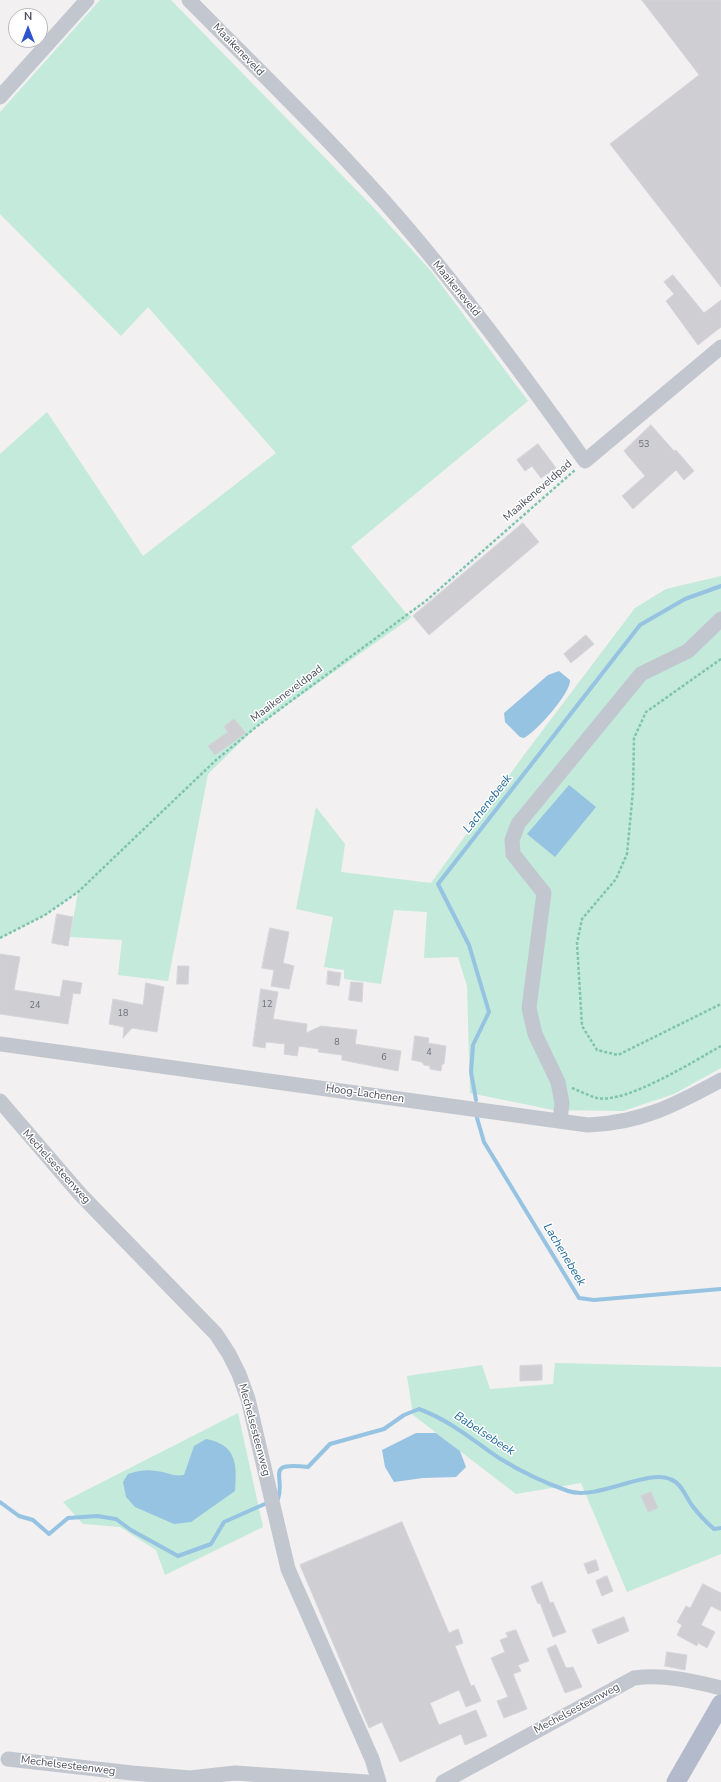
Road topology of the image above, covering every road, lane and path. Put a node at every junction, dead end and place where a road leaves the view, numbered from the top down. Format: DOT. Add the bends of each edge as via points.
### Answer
graph roads {
  1 [pos="87,0"];
  2 [pos="189,0"];
  3 [pos="0,97"];
  4 [pos="721,347"];
  5 [pos="585,461"];
  6 [pos="721,619"];
  7 [pos="721,659"];
  8 [pos="0,938"];
  9 [pos="721,1004"];
  10 [pos="0,1044"];
  11 [pos="721,1046"];
  12 [pos="721,1080"];
  13 [pos="558,1082"];
  14 [pos="0,1101"];
  15 [pos="560,1121"];
  16 [pos="721,1688"];
  17 [pos="721,1704"];
  18 [pos="8,1759"];
  19 [pos="367,1782"];
  20 [pos="379,1782"];
  21 [pos="443,1782"];
  22 [pos="676,1782"];
  1 -- 3 [label="street"];
  2 -- 5 [label="street, Maaikeneveld" via="402,222 468,302"];
  4 -- 5 [label="street"];
  5 -- 8 [label="path, Maaikeneveldpad" via="427,600 256,727 216,760 78,892 45,915"];
  6 -- 13 [label="street" via="688,651 641,674 518,824 512,840 513,854 544,893 529,1008 535,1034"];
  7 -- 9 [label="path" via="646,712 634,738 633,791 627,854 616,879 582,919 577,943 582,1026 597,1050 618,1055"];
  10 -- 15 [label="street, Hoog-Lachenen"];
  11 -- 13 [label="path" via="645,1087 616,1098 598,1098"];
  12 -- 15 [label="street, Hoog-Lachenen" via="671,1107 630,1121 588,1125"];
  13 -- 15 [label="street" via="562,1103"];
  14 -- 20 [label="street, Mechelsesteenweg" via="80,1194 216,1334 229,1354 240,1374 255,1424 288,1569 372,1759"];
  16 -- 21 [label="street, Mechelsesteenweg" via="651,1676 634,1678"];
  17 -- 22 [label="main road"];
  18 -- 19 [label="street, Mechelsesteenweg" via="190,1778 235,1773"];
}
